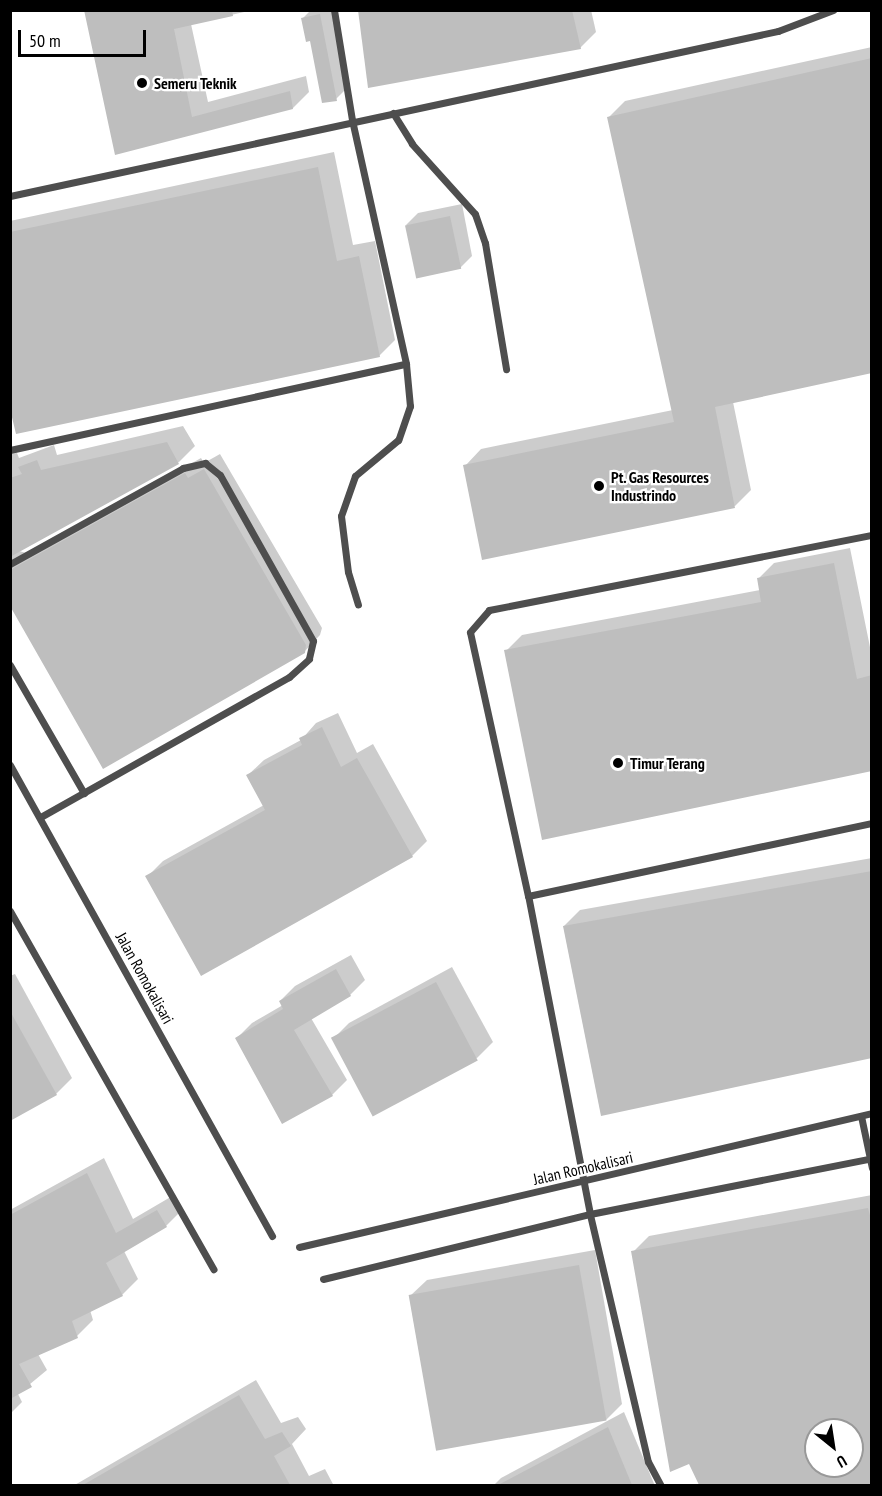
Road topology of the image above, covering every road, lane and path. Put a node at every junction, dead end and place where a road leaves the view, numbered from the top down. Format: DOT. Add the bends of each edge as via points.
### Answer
graph roads {
  1 [pos="334,10"];
  2 [pos="833,10"];
  3 [pos="393,113"];
  4 [pos="352,120"];
  5 [pos="10,196"];
  6 [pos="406,364"];
  7 [pos="506,369"];
  8 [pos="10,450"];
  9 [pos="872,535"];
  10 [pos="10,564"];
  11 [pos="358,605"];
  12 [pos="10,665"];
  13 [pos="10,765"];
  14 [pos="84,793"];
  15 [pos="41,817"];
  16 [pos="872,823"];
  17 [pos="528,896"];
  18 [pos="10,911"];
  19 [pos="872,1113"];
  20 [pos="861,1116"];
  21 [pos="870,1158"];
  22 [pos="872,1168"];
  23 [pos="584,1182"];
  24 [pos="590,1214"];
  25 [pos="272,1236"];
  26 [pos="299,1246"];
  27 [pos="213,1269"];
  28 [pos="322,1279"];
  29 [pos="661,1485"];
  1 -- 4 [label="lane"];
  2 -- 3 [label="lane" via="778,31"];
  3 -- 4 [label="lane"];
  3 -- 7 [label="lane" via="412,144 475,214 485,243"];
  4 -- 5 [label="lane"];
  4 -- 6 [label="lane"];
  6 -- 8 [label="lane"];
  6 -- 11 [label="lane" via="410,406 398,440 355,476 341,516 348,572"];
  9 -- 17 [label="lane" via="489,610 470,632"];
  10 -- 14 [label="lane" via="183,468 205,463 220,476 313,641 309,659 289,677"];
  12 -- 14 [label="lane"];
  13 -- 15 [label="lane, Jalan Romokalisari"];
  14 -- 15 [label="lane"];
  15 -- 25 [label="lane, Jalan Romokalisari"];
  16 -- 17 [label="lane"];
  17 -- 23 [label="lane"];
  18 -- 27 [label="lane"];
  19 -- 20 [label="lane, Jalan Romokalisari"];
  20 -- 21 [label="lane"];
  20 -- 23 [label="lane, Jalan Romokalisari"];
  21 -- 22 [label="lane"];
  21 -- 24 [label="lane"];
  23 -- 24 [label="lane"];
  23 -- 26 [label="lane, Jalan Romokalisari"];
  24 -- 28 [label="lane"];
  24 -- 29 [label="lane" via="648,1461"];
}
